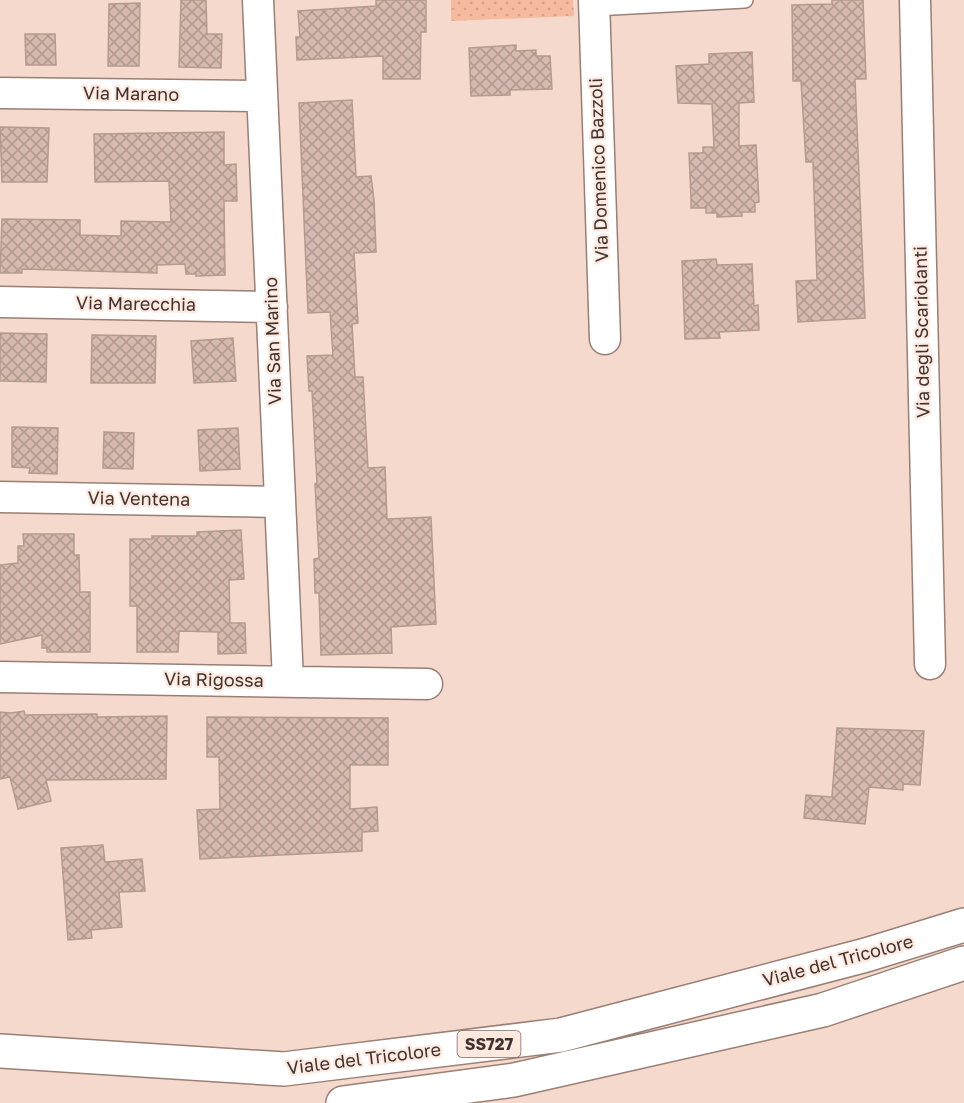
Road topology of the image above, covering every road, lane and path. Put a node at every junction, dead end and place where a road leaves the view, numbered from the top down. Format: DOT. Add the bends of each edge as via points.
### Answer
graph roads {
  1 [pos="258,0"];
  2 [pos="745,0"];
  3 [pos="915,0"];
  4 [pos="670,2"];
  5 [pos="594,4"];
  6 [pos="0,93"];
  7 [pos="262,96"];
  8 [pos="0,302"];
  9 [pos="272,307"];
  10 [pos="604,339"];
  11 [pos="0,497"];
  12 [pos="278,502"];
  13 [pos="930,664"];
  14 [pos="0,677"];
  15 [pos="288,681"];
  16 [pos="427,684"];
  17 [pos="964,925"];
  18 [pos="964,963"];
  19 [pos="0,1051"];
  20 [pos="343,1103"];
  1 -- 7 [label="street, Via San Marino"];
  2 -- 4 [label="lane"];
  3 -- 13 [label="street, Via degli Scariolanti"];
  4 -- 5 [label="lane"];
  5 -- 10 [label="street, Via Domenico Bazzoli"];
  6 -- 7 [label="street, Via Marano"];
  7 -- 9 [label="street, Via San Marino"];
  8 -- 9 [label="street, Via Marecchia"];
  9 -- 12 [label="street, Via San Marino"];
  11 -- 12 [label="street, Via Ventena"];
  12 -- 15 [label="street, Via San Marino"];
  14 -- 15 [label="street, Via Rigossa"];
  15 -- 16 [label="street, Via Rigossa"];
  17 -- 19 [label="highway, Viale del Tricolore / SS727" via="866,955 561,1035 284,1069"];
  18 -- 20 [label="highway, Viale del Tricolore / SS727" via="823,1010 525,1078"];
}
